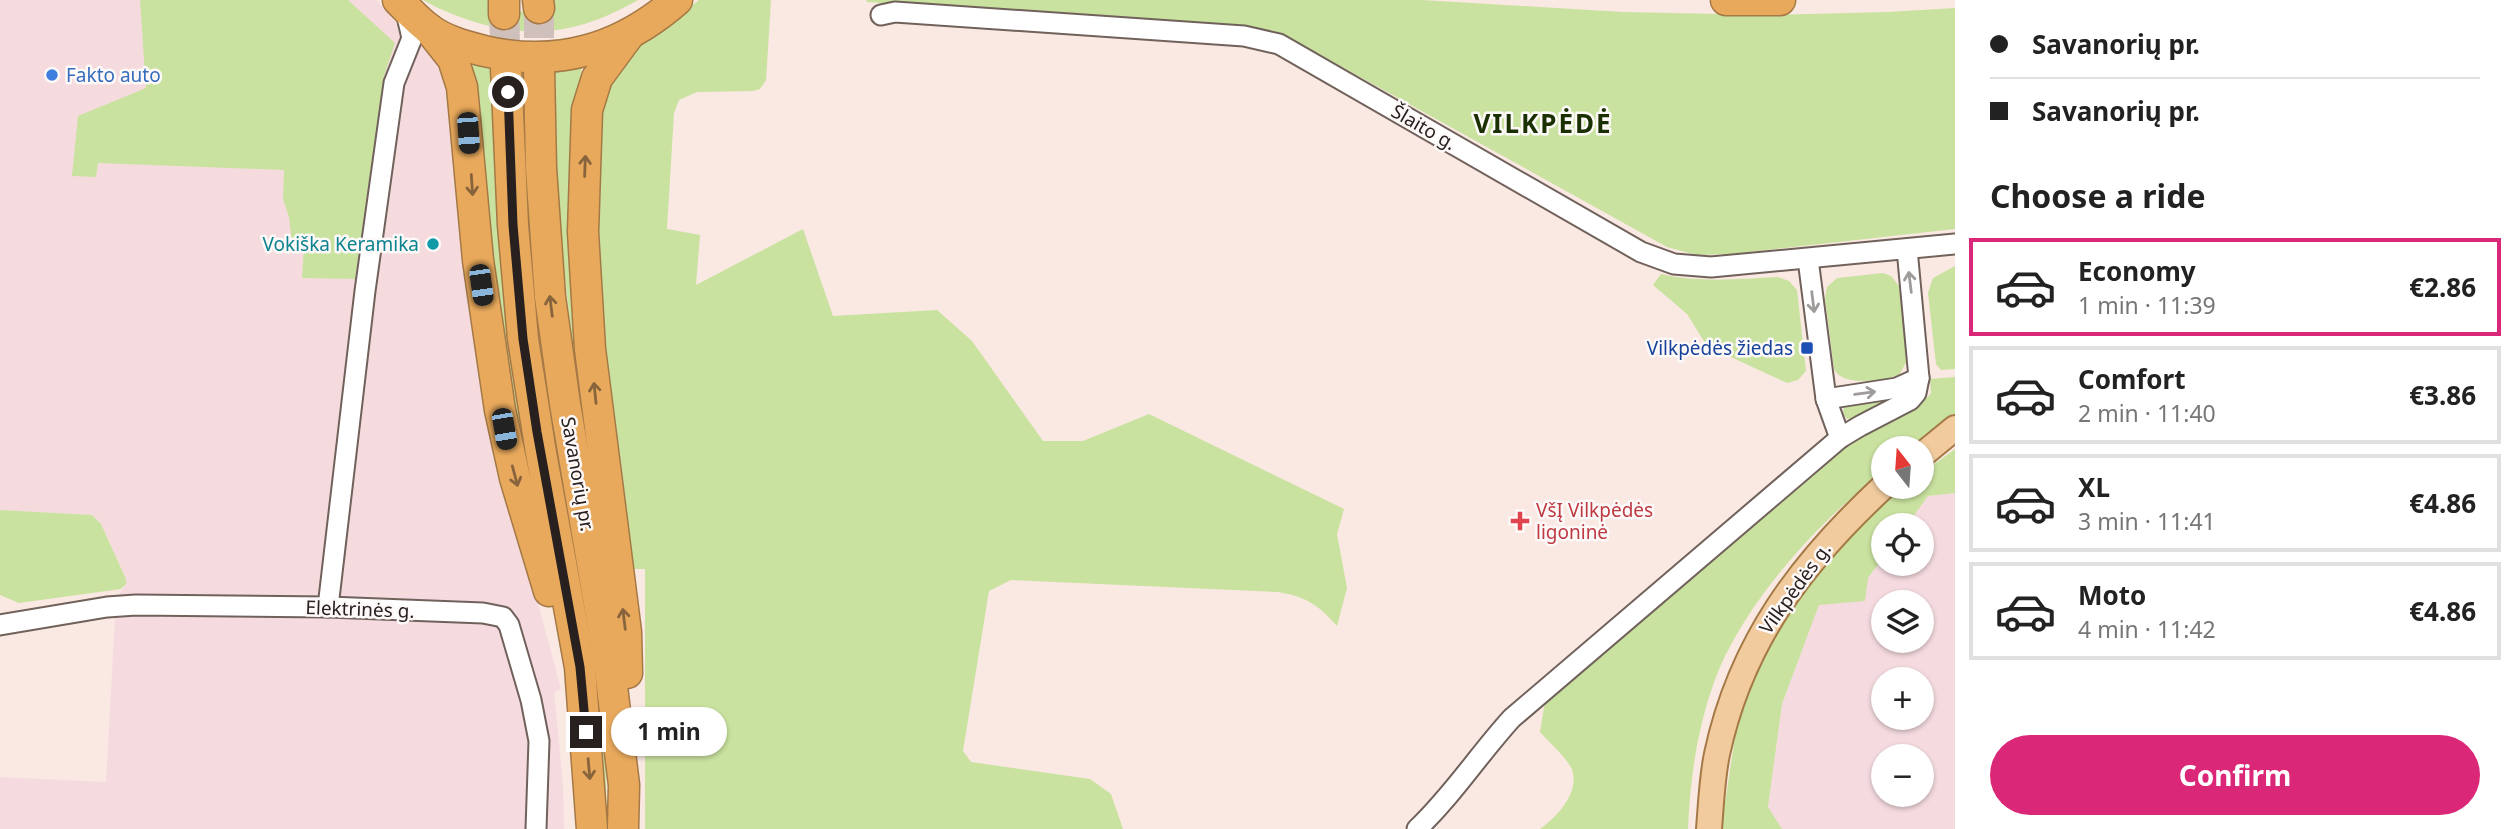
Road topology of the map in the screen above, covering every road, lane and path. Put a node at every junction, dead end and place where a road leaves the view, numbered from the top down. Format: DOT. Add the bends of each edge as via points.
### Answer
graph roads {
  1 [pos="677,0"];
  2 [pos="1726,0"];
  3 [pos="1780,0"];
  4 [pos="401,2"];
  5 [pos="881,16"];
  6 [pos="429,29"];
  7 [pos="628,36"];
  8 [pos="407,55"];
  9 [pos="456,66"];
  10 [pos="506,68"];
  11 [pos="539,68"];
  12 [pos="1955,244"];
  13 [pos="1906,249"];
  14 [pos="1808,258"];
  15 [pos="1919,378"];
  16 [pos="1826,398"];
  17 [pos="1955,428"];
  18 [pos="1840,438"];
  19 [pos="1934,445"];
  20 [pos="1871,499"];
  21 [pos="328,607"];
  22 [pos="0,625"];
  23 [pos="583,708"];
  24 [pos="624,785"];
  25 [pos="536,829"];
  26 [pos="592,829"];
  27 [pos="623,829"];
  28 [pos="1417,829"];
  29 [pos="1709,829"];
  1 -- 7 [label="highway"];
  2 -- 3 [label="highway"];
  4 -- 6 [label="highway"];
  4 -- 8 [label="street" via="411,27"];
  5 -- 14 [label="street, Šlaito g." via="895,12 1264,40 1299,54 1657,259 1711,267"];
  6 -- 7 [label="highway" via="462,45 527,58 594,49"];
  6 -- 9 [label="highway"];
  24 -- 7 [label="highway, one-way" via="626,632 590,349 583,232 587,110 597,78"];
  8 -- 9 [label="street" via="421,46 432,46"];
  8 -- 21 [label="street" via="394,83"];
  9 -- 23 [label="highway, one-way" via="466,108 478,260 508,448"];
  10 -- 23 [label="highway, Savanorių pr." via="523,339 580,667"];
  24 -- 11 [label="highway, Savanorių pr., one-way" via="601,610 557,352 545,229"];
  12 -- 13 [label="street, Šlaito g."];
  13 -- 14 [label="street, Šlaito g."];
  15 -- 13 [label="street, one-way"];
  14 -- 16 [label="street, one-way"];
  16 -- 15 [label="street, one-way" via="1897,388"];
  15 -- 18 [label="street" via="1910,400"];
  16 -- 18 [label="street"];
  17 -- 19 [label="main road"];
  18 -- 28 [label="street" via="1512,718"];
  20 -- 29 [label="main road, Vilkpėdės g." via="1821,549 1754,645 1716,756"];
  21 -- 22 [label="street, Elektrinės g." via="136,605"];
  21 -- 25 [label="street, Elektrinės g." via="503,617 531,700 539,741"];
  23 -- 26 [label="highway, Savanorių pr., one-way"];
  24 -- 27 [label="highway, Savanorių pr."];
}
